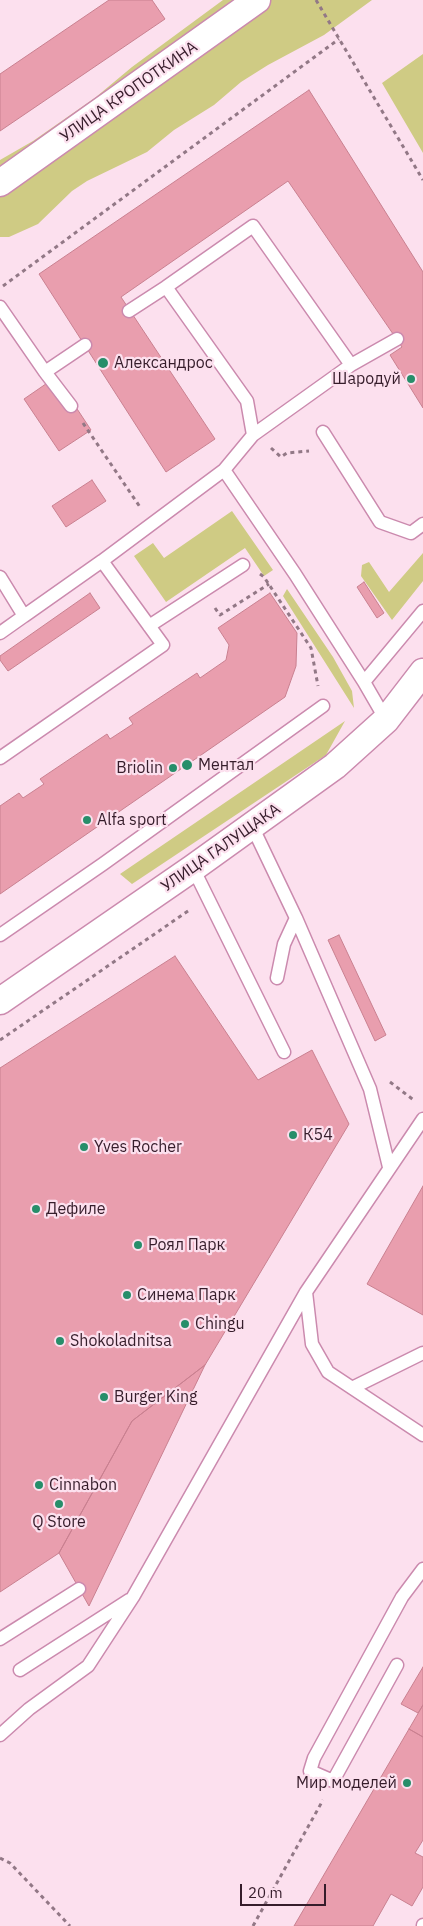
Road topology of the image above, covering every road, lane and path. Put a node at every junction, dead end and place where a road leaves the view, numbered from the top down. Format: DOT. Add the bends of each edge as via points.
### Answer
graph roads {
  1 [pos="258,0"];
  2 [pos="316,0"];
  3 [pos="338,39"];
  4 [pos="423,180"];
  5 [pos="0,183"];
  6 [pos="0,287"];
  7 [pos="166,287"];
  8 [pos="0,307"];
  9 [pos="129,311"];
  10 [pos="397,339"];
  11 [pos="85,344"];
  12 [pos="351,365"];
  13 [pos="45,372"];
  14 [pos="71,406"];
  15 [pos="323,432"];
  16 [pos="253,435"];
  17 [pos="276,452"];
  18 [pos="287,453"];
  19 [pos="224,470"];
  20 [pos="152,524"];
  21 [pos="423,524"];
  22 [pos="102,561"];
  23 [pos="243,565"];
  24 [pos="0,577"];
  25 [pos="269,584"];
  26 [pos="203,591"];
  27 [pos="423,611"];
  28 [pos="24,616"];
  29 [pos="148,626"];
  30 [pos="0,633"];
  31 [pos="423,672"];
  32 [pos="364,682"];
  33 [pos="323,706"];
  34 [pos="386,720"];
  35 [pos="0,758"];
  36 [pos="252,826"];
  37 [pos="193,868"];
  38 [pos="208,898"];
  39 [pos="296,918"];
  40 [pos="0,935"];
  41 [pos="277,978"];
  42 [pos="0,1001"];
  43 [pos="0,1040"];
  44 [pos="284,1052"];
  45 [pos="423,1119"];
  46 [pos="389,1167"];
  47 [pos="306,1292"];
  48 [pos="423,1353"];
  49 [pos="352,1388"];
  50 [pos="423,1435"];
  51 [pos="423,1569"];
  52 [pos="79,1589"];
  53 [pos="133,1597"];
  54 [pos="0,1639"];
  55 [pos="397,1665"];
  56 [pos="20,1670"];
  57 [pos="0,1735"];
  58 [pos="333,1781"];
  59 [pos="0,1858"];
  60 [pos="70,1926"];
  61 [pos="253,1926"];
  1 -- 5 [label="street, УЛИЦА КРОПОТКИНА"];
  2 -- 3 [label="path"];
  3 -- 4 [label="path"];
  3 -- 6 [label="path"];
  7 -- 9 [label="lane"];
  7 -- 12 [label="lane" via="253,226"];
  7 -- 16 [label="lane" via="247,401"];
  8 -- 13 [label="lane"];
  10 -- 12 [label="lane"];
  11 -- 13 [label="lane"];
  12 -- 16 [label="lane"];
  13 -- 14 [label="lane"];
  14 -- 20 [label="path"];
  15 -- 21 [label="lane" via="380,522 411,533"];
  16 -- 19 [label="lane"];
  17 -- 18 [label="path" via="281,457"];
  19 -- 20 [label="lane"];
  19 -- 32 [label="lane"];
  20 -- 22 [label="lane"];
  22 -- 28 [label="lane"];
  22 -- 29 [label="lane"];
  23 -- 25 [label="path" via="264,577"];
  23 -- 26 [label="lane"];
  24 -- 28 [label="lane"];
  25 -- 26 [label="path" via="220,615"];
  25 -- 33 [label="path" via="311,648"];
  26 -- 29 [label="lane"];
  27 -- 32 [label="lane"];
  28 -- 30 [label="lane"];
  29 -- 35 [label="lane" via="162,645"];
  31 -- 34 [label="street, УЛИЦА ГАЛУЩАКА"];
  32 -- 34 [label="lane"];
  33 -- 40 [label="lane"];
  34 -- 36 [label="street, УЛИЦА ГАЛУЩАКА" via="335,766"];
  36 -- 37 [label="street, УЛИЦА ГАЛУЩАКА"];
  36 -- 39 [label="lane"];
  37 -- 38 [label="lane"];
  37 -- 42 [label="street, УЛИЦА ГАЛУЩАКА"];
  38 -- 43 [label="path"];
  38 -- 44 [label="lane"];
  39 -- 41 [label="lane" via="284,944"];
  39 -- 46 [label="lane" via="370,1089"];
  45 -- 46 [label="lane"];
  46 -- 47 [label="lane"];
  47 -- 49 [label="lane" via="312,1344 328,1372"];
  47 -- 53 [label="lane"];
  48 -- 49 [label="lane"];
  49 -- 50 [label="lane"];
  51 -- 58 [label="lane" via="402,1597 314,1758 310,1771"];
  52 -- 54 [label="lane"];
  53 -- 56 [label="lane"];
  53 -- 57 [label="lane" via="88,1666 29,1709"];
  55 -- 58 [label="lane"];
  58 -- 61 [label="path"];
  59 -- 60 [label="path" via="10,1863"];
}
